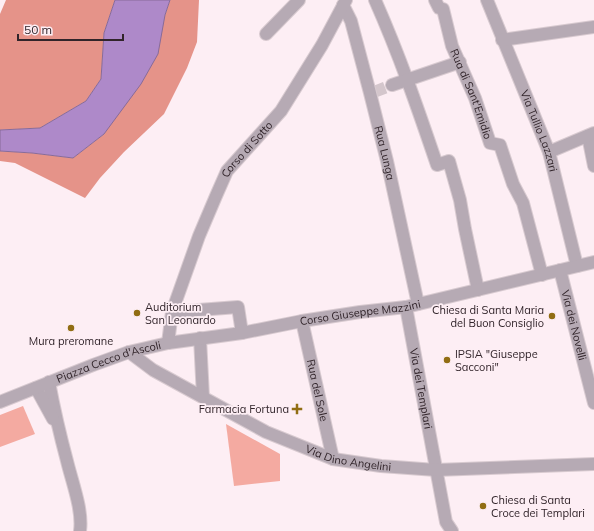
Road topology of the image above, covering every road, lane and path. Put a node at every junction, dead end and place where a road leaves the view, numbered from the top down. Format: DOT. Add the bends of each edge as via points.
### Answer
graph roads {
  1 [pos="299,0"];
  2 [pos="375,0"];
  3 [pos="435,0"];
  4 [pos="487,0"];
  5 [pos="344,3"];
  6 [pos="594,27"];
  7 [pos="266,34"];
  8 [pos="502,40"];
  9 [pos="460,62"];
  10 [pos="408,80"];
  11 [pos="392,85"];
  12 [pos="591,134"];
  13 [pos="549,152"];
  14 [pos="594,166"];
  15 [pos="594,262"];
  16 [pos="577,266"];
  17 [pos="560,270"];
  18 [pos="542,275"];
  19 [pos="478,290"];
  20 [pos="418,304"];
  21 [pos="406,307"];
  22 [pos="172,312"];
  23 [pos="302,321"];
  24 [pos="242,333"];
  25 [pos="200,338"];
  26 [pos="168,343"];
  27 [pos="129,352"];
  28 [pos="49,382"];
  29 [pos="36,388"];
  30 [pos="203,397"];
  31 [pos="0,402"];
  32 [pos="594,403"];
  33 [pos="58,428"];
  34 [pos="333,459"];
  35 [pos="594,464"];
  36 [pos="436,470"];
  37 [pos="80,531"];
  38 [pos="452,531"];
  1 -- 7 [label="street"];
  2 -- 10 [label="street"];
  3 -- 9 [label="street, Rua di Sant'Emidio" via="438,8 443,9 452,46"];
  4 -- 8 [label="street, Via Tullio Lazzari"];
  5 -- 20 [label="street, Rua Lunga" via="372,92"];
  5 -- 22 [label="street, Corso di Sotto" via="322,45 281,111 227,171 199,236"];
  6 -- 8 [label="street"];
  8 -- 13 [label="street, Via Tullio Lazzari"];
  9 -- 10 [label="street"];
  9 -- 18 [label="street, Rua di Sant'Emidio" via="490,143 500,145 513,184 523,203"];
  10 -- 11 [label="street"];
  10 -- 19 [label="street" via="437,165 449,161 460,200"];
  12 -- 13 [label="street"];
  12 -- 14 [label="street"];
  13 -- 16 [label="street, Via Tullio Lazzari"];
  15 -- 16 [label="street, Corso Giuseppe Mazzini"];
  16 -- 17 [label="street, Corso Giuseppe Mazzini"];
  17 -- 18 [label="street, Corso Giuseppe Mazzini"];
  17 -- 32 [label="street, Via dei Novelli"];
  18 -- 19 [label="street, Corso Giuseppe Mazzini"];
  19 -- 20 [label="street, Corso Giuseppe Mazzini"];
  20 -- 21 [label="street, Corso Giuseppe Mazzini"];
  21 -- 23 [label="street, Corso Giuseppe Mazzini"];
  21 -- 36 [label="street, Via dei Templari"];
  22 -- 24 [label="street" via="238,307"];
  22 -- 26 [label="street, Piazza Cecco d'Ascoli"];
  23 -- 24 [label="street, Corso Giuseppe Mazzini"];
  23 -- 34 [label="street, Rua del Sole"];
  24 -- 25 [label="street, Piazza Cecco d'Ascoli"];
  25 -- 26 [label="street, Piazza Cecco d'Ascoli"];
  25 -- 30 [label="street"];
  26 -- 27 [label="street, Piazza Cecco d'Ascoli"];
  27 -- 28 [label="street, Piazza Cecco d'Ascoli"];
  27 -- 30 [label="street, Via Dino Angelini" via="153,370"];
  28 -- 29 [label="street, Piazza Cecco d'Ascoli"];
  28 -- 33 [label="street"];
  29 -- 31 [label="street, Piazza Cecco d'Ascoli"];
  29 -- 33 [label="street"];
  30 -- 34 [label="street, Via Dino Angelini" via="266,432"];
  33 -- 37 [label="street" via="77,499"];
  34 -- 36 [label="street, Via Dino Angelini"];
  35 -- 36 [label="street, Via Dino Angelini"];
  36 -- 38 [label="street, Via dei Templari" via="446,522"];
}
